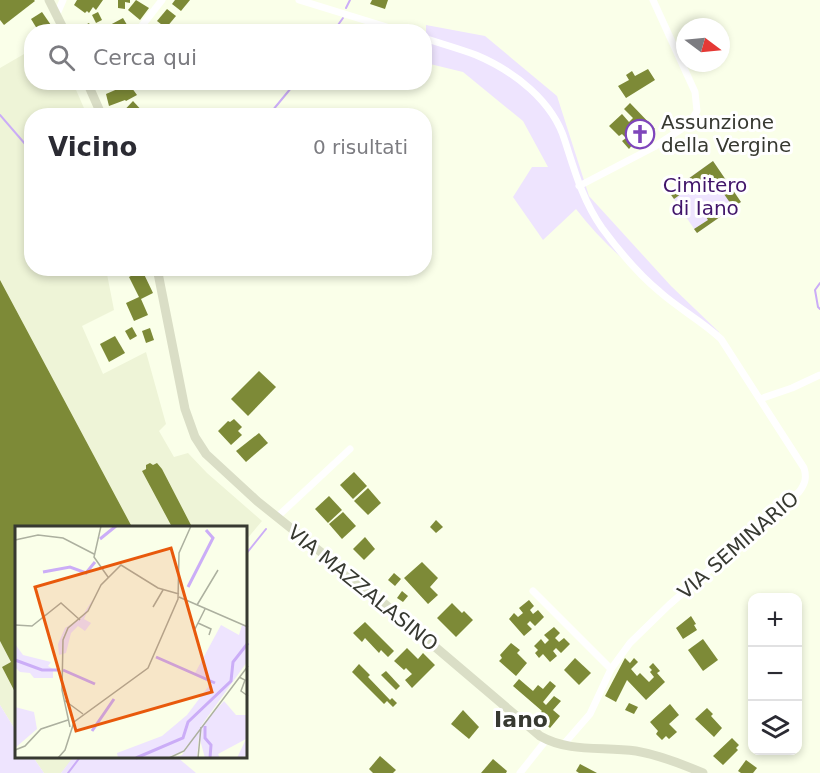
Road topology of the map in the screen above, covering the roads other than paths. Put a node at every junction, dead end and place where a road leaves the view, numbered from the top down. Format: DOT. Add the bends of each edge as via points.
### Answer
graph roads {
  1 [pos="49,0"];
  2 [pos="63,0"];
  3 [pos="162,0"];
  4 [pos="298,0"];
  5 [pos="652,0"];
  6 [pos="57,14"];
  7 [pos="61,24"];
  8 [pos="143,24"];
  9 [pos="377,24"];
  10 [pos="432,42"];
  11 [pos="91,90"];
  12 [pos="98,108"];
  13 [pos="579,186"];
  14 [pos="159,276"];
  15 [pos="820,375"];
  16 [pos="760,399"];
  17 [pos="350,449"];
  18 [pos="277,518"];
  19 [pos="533,591"];
  20 [pos="611,669"];
  21 [pos="547,740"];
  22 [pos="563,745"];
  23 [pos="520,773"];
  24 [pos="703,773"];
  1 -- 6 [label="main road"];
  2 -- 6 [label="street"];
  3 -- 8 [label="street"];
  4 -- 9 [label="street"];
  5 -- 13 [label="street" via="694,93 698,105 694,117 654,147"];
  6 -- 7 [label="main road"];
  10 -- 13 [label="street, VIA SEMINARIO" via="499,67 537,96 560,126"];
  11 -- 12 [label="main road"];
  13 -- 16 [label="street, VIA SEMINARIO" via="596,219 633,265 660,293 721,339"];
  14 -- 18 [label="main road, VIA MAZZALASINO" via="185,409 195,437 221,470"];
  15 -- 16 [label="street"];
  16 -- 20 [label="street, VIA SEMINARIO" via="804,468 806,479 802,488 663,610"];
  17 -- 18 [label="street"];
  18 -- 21 [label="main road, VIA MAZZALASINO"];
  19 -- 20 [label="street"];
  20 -- 22 [label="street, VIA SEMINARIO" via="590,714"];
  21 -- 22 [label="main road, VIA MAZZALASINO"];
  21 -- 23 [label="street"];
  22 -- 24 [label="main road, VIA MAZZALASINO" via="646,753"];
}
